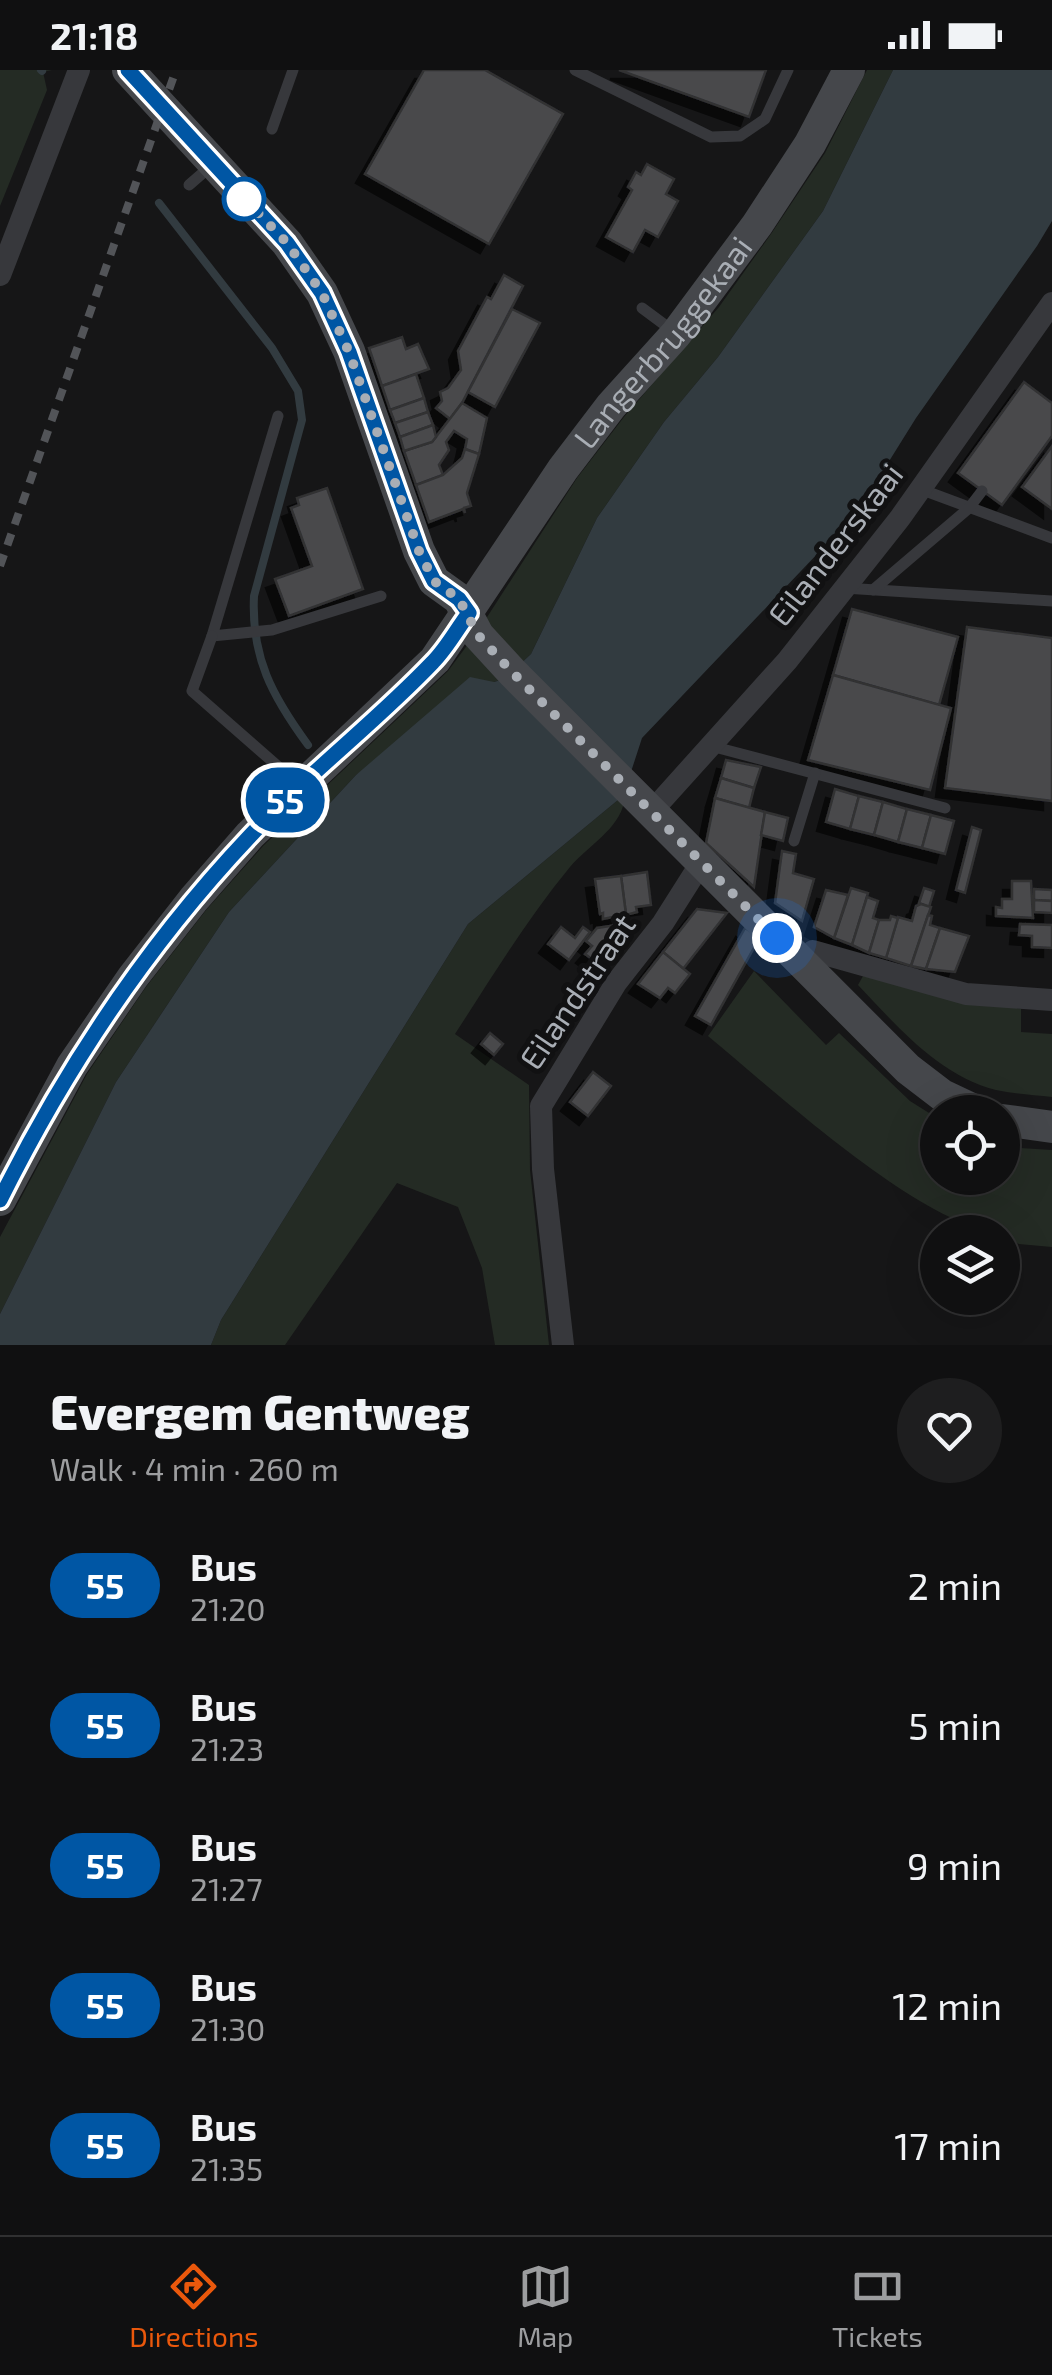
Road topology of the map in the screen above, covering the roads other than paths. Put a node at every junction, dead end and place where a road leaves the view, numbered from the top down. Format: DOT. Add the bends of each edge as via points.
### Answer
graph roads {
  1 [pos="79,70"];
  2 [pos="128,70"];
  3 [pos="293,70"];
  4 [pos="576,70"];
  5 [pos="788,70"];
  6 [pos="849,70"];
  7 [pos="272,129"];
  8 [pos="0,274"];
  9 [pos="1052,303"];
  10 [pos="642,308"];
  11 [pos="676,334"];
  12 [pos="278,416"];
  13 [pos="920,489"];
  14 [pos="982,492"];
  15 [pos="969,508"];
  16 [pos="1052,538"];
  17 [pos="844,588"];
  18 [pos="873,590"];
  19 [pos="381,596"];
  20 [pos="1052,602"];
  21 [pos="469,613"];
  22 [pos="212,636"];
  23 [pos="710,746"];
  24 [pos="814,773"];
  25 [pos="300,786"];
  26 [pos="945,808"];
  27 [pos="652,811"];
  28 [pos="794,841"];
  29 [pos="701,863"];
  30 [pos="802,962"];
  31 [pos="1052,1000"];
  32 [pos="942,1095"];
  33 [pos="1020,1123"];
  34 [pos="1052,1127"];
  35 [pos="0,1200"];
  36 [pos="563,1345"];
  1 -- 8 [label="street"];
  2 -- 21 [label="main road" via="201,175 287,243 322,293 419,551 434,581"];
  3 -- 7 [label="lane"];
  4 -- 5 [label="lane" via="710,137 740,136 764,119"];
  6 -- 11 [label="main road, Langerbruggekaai" via="758,225"];
  9 -- 13 [label="street, Eilanderskaai"];
  10 -- 11 [label="lane"];
  11 -- 21 [label="main road, Langerbruggekaai" via="563,469"];
  12 -- 22 [label="lane"];
  13 -- 15 [label="lane"];
  13 -- 17 [label="street, Eilanderskaai"];
  14 -- 15 [label="lane"];
  15 -- 16 [label="lane"];
  15 -- 18 [label="lane"];
  17 -- 18 [label="lane"];
  17 -- 23 [label="street, Eilanderskaai"];
  18 -- 20 [label="lane"];
  19 -- 22 [label="lane" via="272,630"];
  21 -- 25 [label="main road, Langerbruggekaai" via="435,660"];
  21 -- 27 [label="main road" via="478,635 512,672"];
  22 -- 25 [label="lane" via="192,690"];
  23 -- 24 [label="lane"];
  23 -- 27 [label="street, Eilanderskaai"];
  24 -- 26 [label="lane"];
  24 -- 28 [label="lane"];
  25 -- 35 [label="main road, Langerbruggekaai" via="194,898 133,977 72,1066"];
  27 -- 29 [label="main road"];
  29 -- 30 [label="main road"];
  29 -- 36 [label="street, Eilandstraat" via="616,983 541,1106"];
  30 -- 31 [label="street" via="812,952 966,994"];
  30 -- 32 [label="main road" via="908,1070"];
  33 -- 34 [label="main road"];
}
